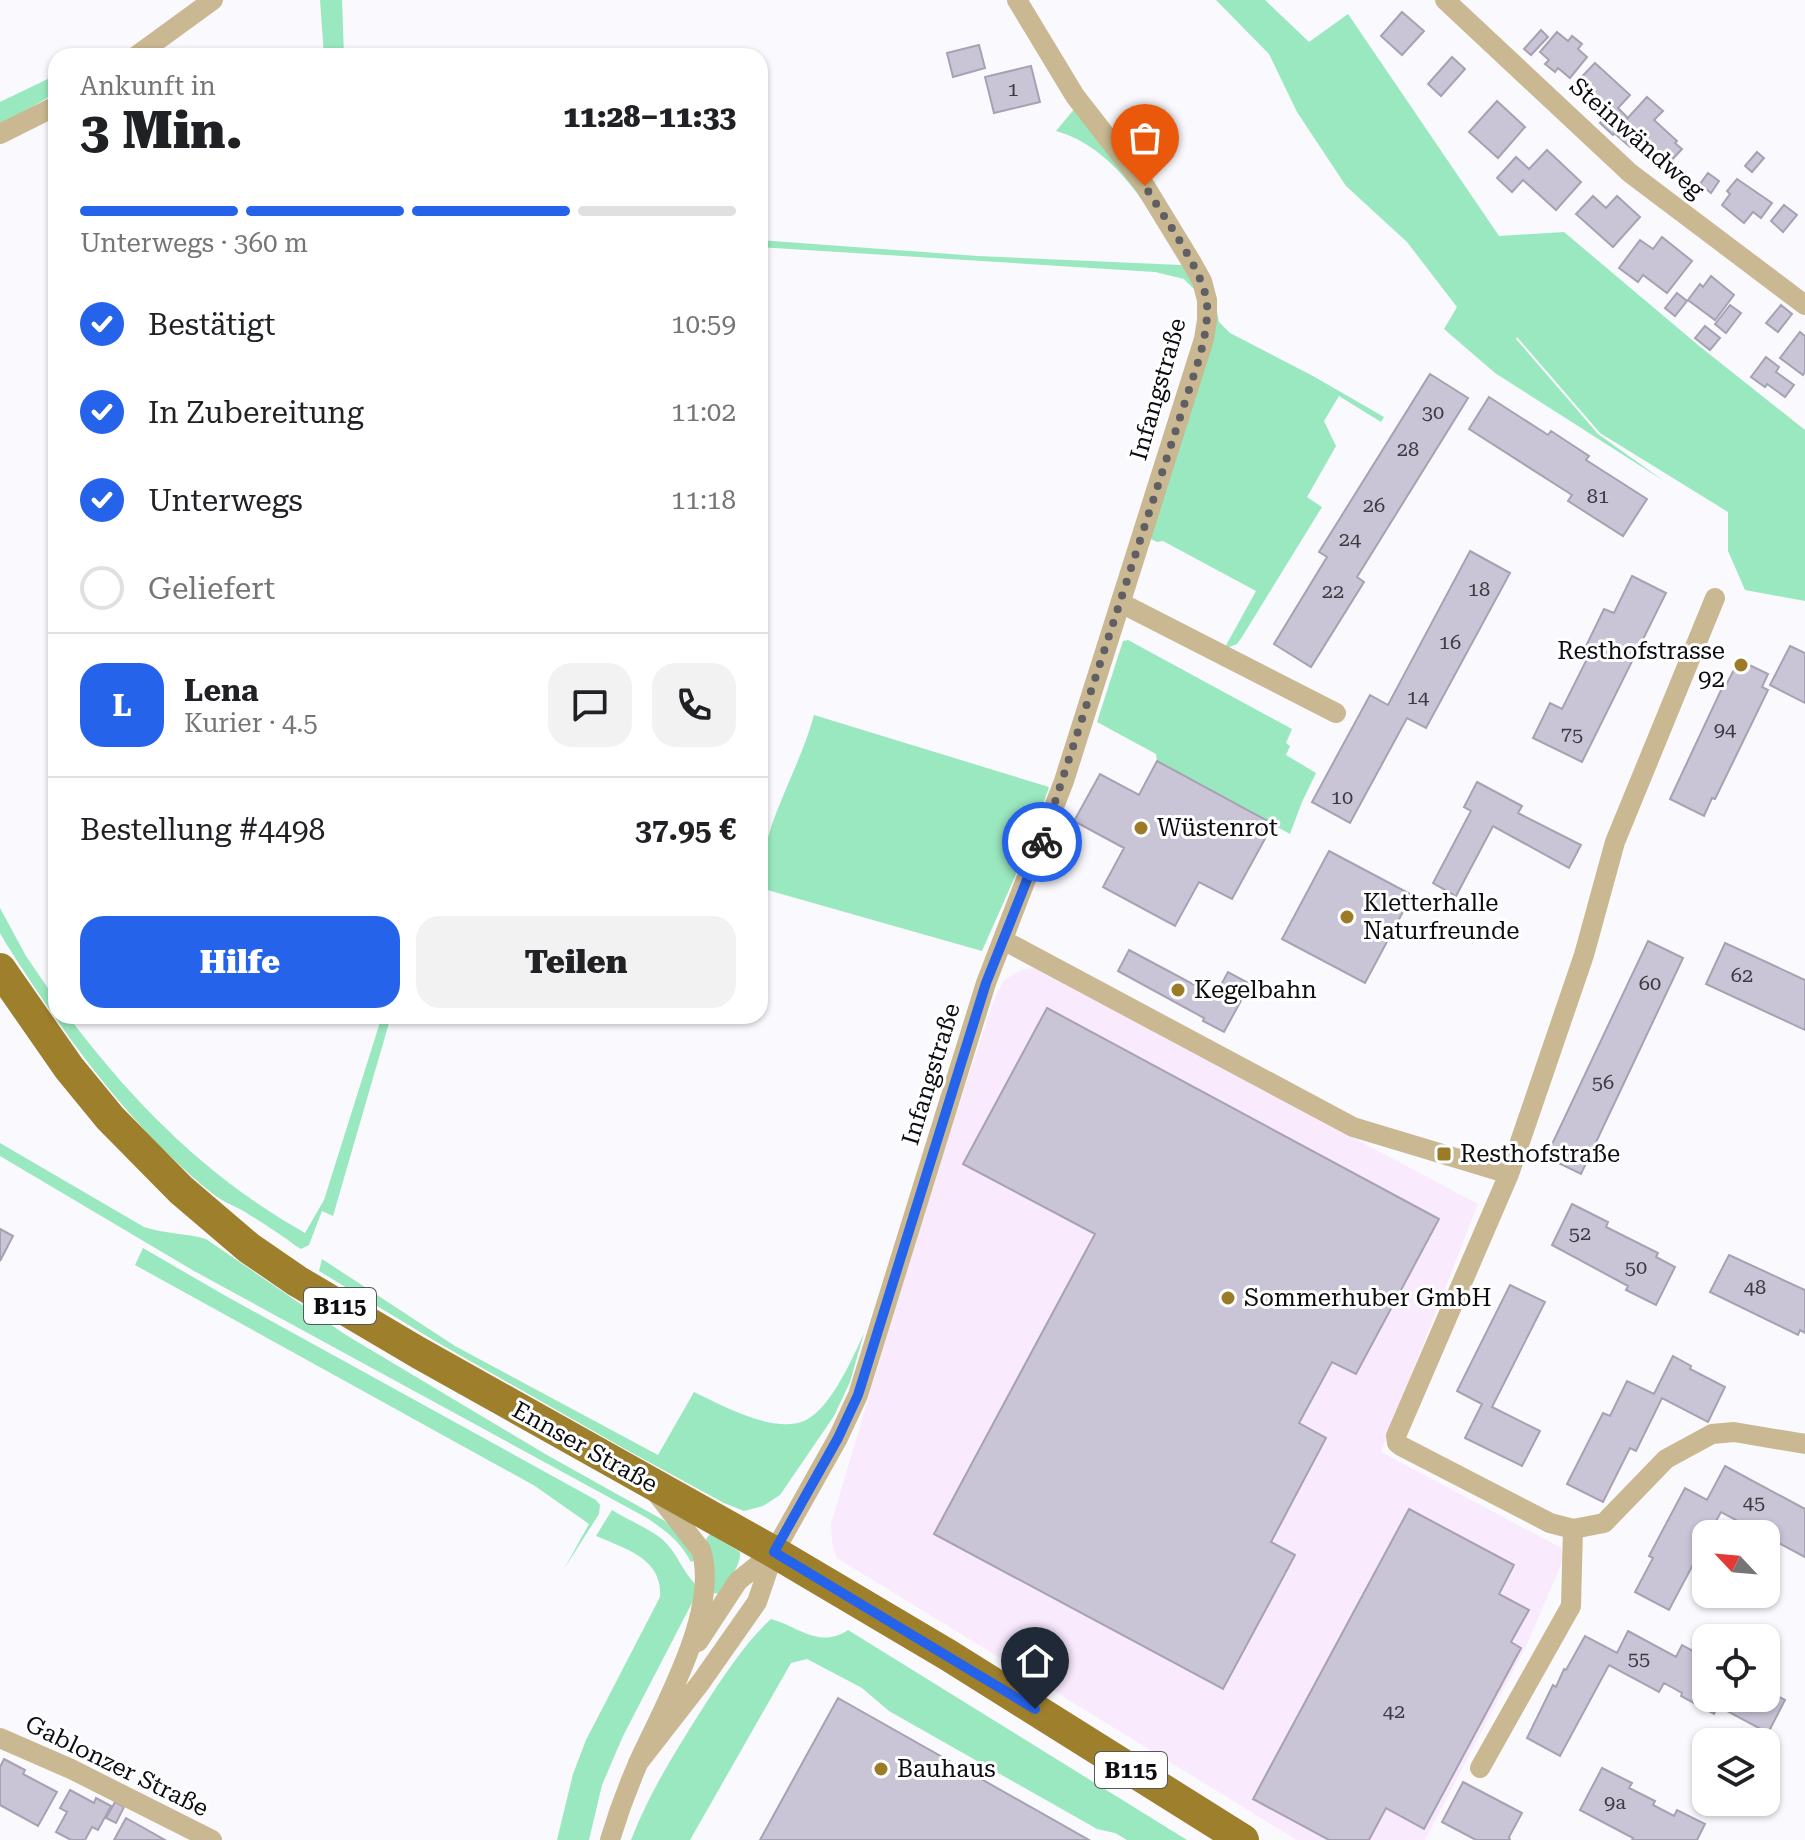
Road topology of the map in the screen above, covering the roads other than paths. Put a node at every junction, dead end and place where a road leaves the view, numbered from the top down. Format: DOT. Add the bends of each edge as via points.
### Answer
graph roads {
  1 [pos="213,0"];
  2 [pos="1017,0"];
  3 [pos="1445,0"];
  4 [pos="147,48"];
  5 [pos="48,110"];
  6 [pos="0,134"];
  7 [pos="1805,305"];
  8 [pos="1715,598"];
  9 [pos="1121,603"];
  10 [pos="1336,713"];
  11 [pos="1003,940"];
  12 [pos="0,969"];
  13 [pos="1509,1174"];
  14 [pos="1805,1444"];
  15 [pos="648,1483"];
  16 [pos="1573,1529"];
  17 [pos="774,1552"];
  18 [pos="680,1672"];
  19 [pos="0,1738"];
  20 [pos="638,1763"];
  21 [pos="1480,1768"];
  22 [pos="212,1840"];
  23 [pos="610,1840"];
  24 [pos="1243,1840"];
  1 -- 4 [label="street"];
  2 -- 9 [label="street, Infangstraße" via="1075,96 1145,186 1202,281 1207,300 1199,359"];
  3 -- 7 [label="street, Steinwändweg" via="1630,173"];
  5 -- 6 [label="street"];
  8 -- 13 [label="street" via="1615,842 1584,955"];
  9 -- 10 [label="street"];
  9 -- 11 [label="street, Infangstraße" via="1043,842"];
  11 -- 13 [label="street" via="1353,1127"];
  11 -- 17 [label="street, Infangstraße" via="858,1395"];
  12 -- 15 [label="main road, Ennser Straße / B115" via="110,1118 181,1190 249,1248 419,1353"];
  13 -- 16 [label="street" via="1396,1440 1550,1523"];
  14 -- 16 [label="street" via="1734,1432 1712,1434 1666,1459 1604,1523"];
  15 -- 17 [label="main road, Ennser Straße / B115"];
  15 -- 18 [label="street" via="694,1539 704,1560 704,1598"];
  16 -- 21 [label="street" via="1571,1606"];
  17 -- 18 [label="street" via="733,1587"];
  17 -- 20 [label="street" via="757,1602"];
  17 -- 24 [label="main road, Ennser Straße / B115"];
  18 -- 20 [label="street"];
  19 -- 22 [label="street, Gablonzer Straße"];
  20 -- 23 [label="street"];
}
